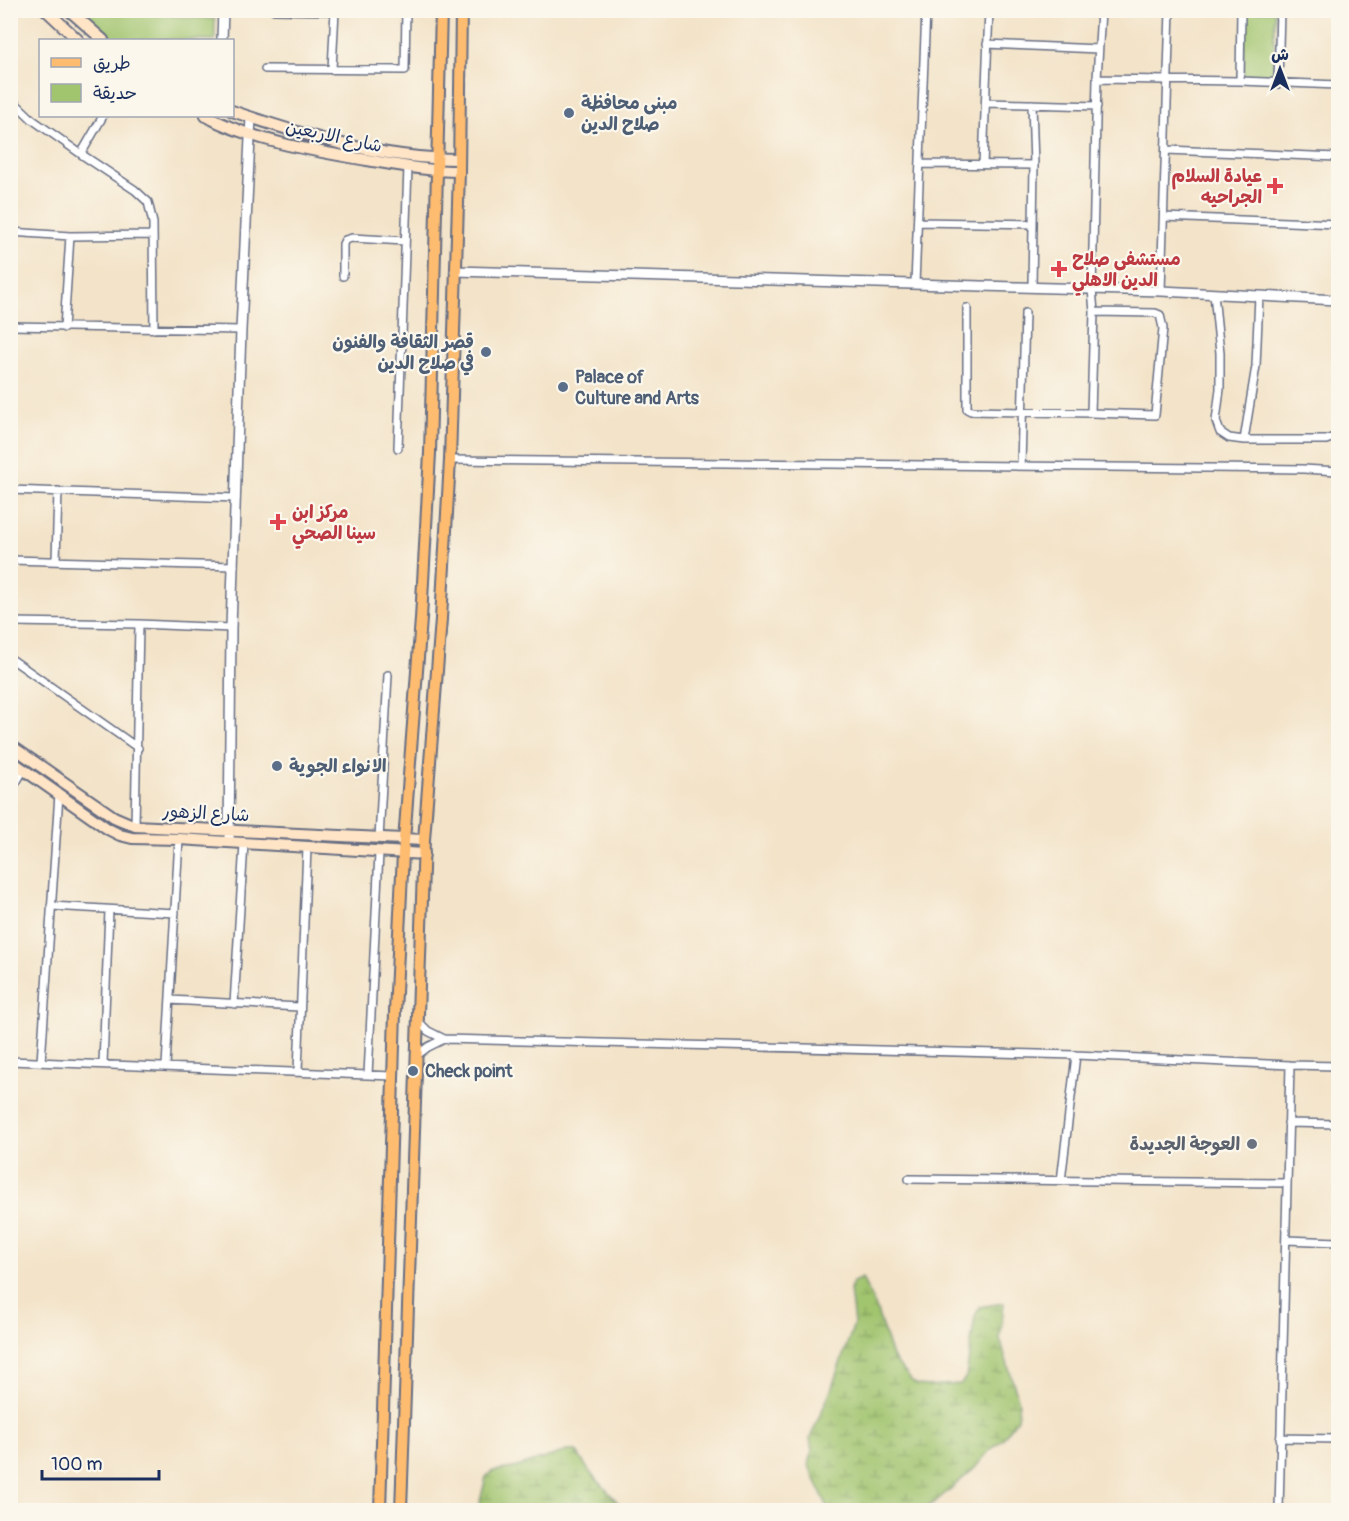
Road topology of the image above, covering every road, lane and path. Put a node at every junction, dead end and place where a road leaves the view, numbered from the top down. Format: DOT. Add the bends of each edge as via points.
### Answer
graph roads {
  1 [pos="46,10"];
  2 [pos="69,10"];
  3 [pos="223,10"];
  4 [pos="274,10"];
  5 [pos="406,10"];
  6 [pos="441,10"];
  7 [pos="461,10"];
  8 [pos="926,10"];
  9 [pos="989,10"];
  10 [pos="1101,10"];
  11 [pos="1170,10"];
  12 [pos="1241,10"];
  13 [pos="1280,10"];
  14 [pos="335,11"];
  15 [pos="77,39"];
  16 [pos="102,39"];
  17 [pos="222,39"];
  18 [pos="987,44"];
  19 [pos="1098,49"];
  20 [pos="265,69"];
  21 [pos="332,69"];
  22 [pos="1097,79"];
  23 [pos="1169,80"];
  24 [pos="1240,81"];
  25 [pos="1278,84"];
  26 [pos="1338,86"];
  27 [pos="10,98"];
  28 [pos="986,104"];
  29 [pos="1032,104"];
  30 [pos="1097,106"];
  31 [pos="234,112"];
  32 [pos="102,117"];
  33 [pos="208,117"];
  34 [pos="250,117"];
  35 [pos="249,134"];
  36 [pos="1166,150"];
  37 [pos="81,154"];
  38 [pos="1338,157"];
  39 [pos="438,159"];
  40 [pos="920,164"];
  41 [pos="459,165"];
  42 [pos="983,165"];
  43 [pos="1034,165"];
  44 [pos="408,167"];
  45 [pos="438,171"];
  46 [pos="1164,217"];
  47 [pos="918,222"];
  48 [pos="1033,224"];
  49 [pos="1338,224"];
  50 [pos="10,232"];
  51 [pos="152,235"];
  52 [pos="70,236"];
  53 [pos="405,241"];
  54 [pos="455,271"];
  55 [pos="343,276"];
  56 [pos="915,284"];
  57 [pos="1032,287"];
  58 [pos="1092,289"];
  59 [pos="1161,291"];
  60 [pos="1214,294"];
  61 [pos="1259,296"];
  62 [pos="1338,300"];
  63 [pos="966,308"];
  64 [pos="1094,312"];
  65 [pos="1025,313"];
  66 [pos="10,326"];
  67 [pos="64,328"];
  68 [pos="154,329"];
  69 [pos="241,330"];
  70 [pos="1338,391"];
  71 [pos="1023,412"];
  72 [pos="1091,413"];
  73 [pos="1244,440"];
  74 [pos="398,448"];
  75 [pos="450,460"];
  76 [pos="1021,466"];
  77 [pos="1338,471"];
  78 [pos="10,490"];
  79 [pos="58,491"];
  80 [pos="236,498"];
  81 [pos="10,560"];
  82 [pos="56,561"];
  83 [pos="234,566"];
  84 [pos="10,622"];
  85 [pos="139,624"];
  86 [pos="231,628"];
  87 [pos="10,657"];
  88 [pos="388,675"];
  89 [pos="10,745"];
  90 [pos="138,748"];
  91 [pos="10,760"];
  92 [pos="24,769"];
  93 [pos="10,794"];
  94 [pos="59,794"];
  95 [pos="135,826"];
  96 [pos="228,831"];
  97 [pos="179,839"];
  98 [pos="379,839"];
  99 [pos="405,840"];
  100 [pos="424,840"];
  101 [pos="229,843"];
  102 [pos="243,844"];
  103 [pos="307,848"];
  104 [pos="379,853"];
  105 [pos="424,854"];
  106 [pos="404,855"];
  107 [pos="51,906"];
  108 [pos="110,910"];
  109 [pos="175,913"];
  110 [pos="170,1000"];
  111 [pos="234,1004"];
  112 [pos="299,1007"];
  113 [pos="417,1019"];
  114 [pos="444,1040"];
  115 [pos="1076,1055"];
  116 [pos="416,1056"];
  117 [pos="10,1060"];
  118 [pos="41,1062"];
  119 [pos="103,1064"];
  120 [pos="1290,1065"];
  121 [pos="166,1066"];
  122 [pos="1338,1066"];
  123 [pos="298,1071"];
  124 [pos="368,1075"];
  125 [pos="393,1076"];
  126 [pos="1288,1123"];
  127 [pos="1338,1124"];
  128 [pos="411,1169"];
  129 [pos="391,1171"];
  130 [pos="909,1179"];
  131 [pos="1061,1181"];
  132 [pos="1286,1183"];
  133 [pos="1286,1240"];
  134 [pos="1338,1242"];
  135 [pos="1280,1438"];
  136 [pos="1338,1439"];
  137 [pos="380,1510"];
  138 [pos="401,1510"];
  139 [pos="1279,1510"];
  1 -- 15 [label="main road"];
  2 -- 16 [label="main road"];
  3 -- 17 [label="street"];
  4 -- 14 [label="street"];
  5 -- 21 [label="street" via="405,70"];
  6 -- 39 [label="main road"];
  7 -- 41 [label="main road"];
  8 -- 40 [label="street"];
  9 -- 18 [label="street"];
  10 -- 19 [label="street"];
  11 -- 23 [label="street"];
  12 -- 24 [label="street"];
  13 -- 25 [label="street"];
  14 -- 21 [label="street"];
  18 -- 19 [label="street"];
  18 -- 28 [label="street"];
  19 -- 22 [label="street"];
  20 -- 21 [label="street"];
  22 -- 23 [label="street"];
  22 -- 30 [label="street"];
  23 -- 24 [label="street"];
  23 -- 36 [label="street"];
  24 -- 25 [label="street"];
  25 -- 26 [label="street"];
  27 -- 37 [label="street" via="33,120"];
  28 -- 29 [label="street"];
  28 -- 42 [label="street"];
  29 -- 30 [label="street"];
  29 -- 43 [label="street"];
  30 -- 58 [label="street"];
  31 -- 34 [label="main road"];
  32 -- 37 [label="street"];
  33 -- 35 [label="main road, شارع الاربعين"];
  34 -- 35 [label="street"];
  34 -- 39 [label="main road" via="292,132 375,151"];
  35 -- 44 [label="main road, شارع الاربعين" via="320,152"];
  35 -- 69 [label="street"];
  36 -- 38 [label="street"];
  36 -- 46 [label="street"];
  37 -- 51 [label="street" via="148,202"];
  39 -- 41 [label="main road"];
  39 -- 45 [label="main road"];
  40 -- 42 [label="street"];
  40 -- 47 [label="street"];
  41 -- 45 [label="main road, شارع الاربعين"];
  41 -- 54 [label="main road"];
  42 -- 43 [label="street"];
  43 -- 48 [label="street"];
  44 -- 45 [label="main road, شارع الاربعين"];
  44 -- 53 [label="street"];
  45 -- 99 [label="main road" via="430,453"];
  46 -- 49 [label="street"];
  46 -- 59 [label="street"];
  47 -- 48 [label="street"];
  47 -- 56 [label="street"];
  48 -- 57 [label="street"];
  50 -- 52 [label="street"];
  51 -- 52 [label="street"];
  51 -- 68 [label="street"];
  52 -- 67 [label="street"];
  53 -- 55 [label="street" via="345,240"];
  53 -- 74 [label="street"];
  54 -- 56 [label="street"];
  54 -- 75 [label="main road"];
  56 -- 57 [label="street"];
  57 -- 58 [label="street"];
  58 -- 59 [label="street"];
  58 -- 64 [label="street"];
  59 -- 60 [label="street"];
  60 -- 61 [label="street"];
  60 -- 73 [label="street" via="1220,353 1216,421 1220,432"];
  61 -- 62 [label="street"];
  61 -- 73 [label="street" via="1256,366"];
  63 -- 71 [label="street" via="966,409"];
  64 -- 72 [label="street"];
  64 -- 72 [label="street" via="1155,313 1160,315 1163,328 1155,415"];
  65 -- 71 [label="street"];
  66 -- 67 [label="street"];
  67 -- 68 [label="street"];
  68 -- 69 [label="street"];
  69 -- 80 [label="street"];
  70 -- 73 [label="street" via="1334,437"];
  71 -- 72 [label="street"];
  71 -- 76 [label="street"];
  75 -- 76 [label="street"];
  75 -- 100 [label="main road"];
  76 -- 77 [label="street"];
  78 -- 79 [label="street"];
  79 -- 80 [label="street"];
  79 -- 82 [label="street"];
  80 -- 83 [label="street"];
  81 -- 82 [label="street"];
  82 -- 83 [label="street"];
  83 -- 86 [label="street"];
  84 -- 85 [label="street"];
  85 -- 86 [label="street"];
  85 -- 90 [label="street"];
  86 -- 96 [label="street"];
  87 -- 90 [label="street"];
  88 -- 98 [label="street"];
  89 -- 95 [label="main road, شارع الزهور" via="114,818"];
  90 -- 95 [label="street"];
  91 -- 92 [label="main road, شارع الزهور"];
  92 -- 93 [label="street"];
  92 -- 94 [label="main road, شارع الزهور"];
  94 -- 97 [label="main road, شارع الزهور" via="120,835"];
  94 -- 107 [label="street"];
  95 -- 96 [label="main road, شارع الزهور"];
  96 -- 98 [label="main road, شارع الزهور"];
  96 -- 101 [label="street"];
  97 -- 101 [label="main road, شارع الزهور"];
  97 -- 109 [label="street"];
  98 -- 99 [label="main road, شارع الزهور"];
  99 -- 100 [label="main road, شارع الزهور"];
  99 -- 106 [label="main road"];
  100 -- 105 [label="main road"];
  101 -- 102 [label="main road, شارع الزهور"];
  102 -- 103 [label="main road, شارع الزهور"];
  102 -- 111 [label="street"];
  103 -- 104 [label="main road, شارع الزهور"];
  103 -- 112 [label="street"];
  104 -- 106 [label="main road, شارع الزهور"];
  104 -- 124 [label="street"];
  105 -- 106 [label="main road, شارع الزهور"];
  105 -- 113 [label="main road"];
  106 -- 125 [label="main road"];
  107 -- 108 [label="street"];
  107 -- 118 [label="street"];
  108 -- 109 [label="street"];
  108 -- 119 [label="street"];
  109 -- 110 [label="street"];
  110 -- 111 [label="street"];
  110 -- 121 [label="street"];
  111 -- 112 [label="street"];
  112 -- 123 [label="street"];
  113 -- 114 [label="street"];
  113 -- 116 [label="main road"];
  114 -- 115 [label="street"];
  114 -- 116 [label="street"];
  115 -- 120 [label="street"];
  115 -- 131 [label="street"];
  116 -- 128 [label="main road"];
  117 -- 118 [label="street"];
  118 -- 119 [label="street"];
  119 -- 121 [label="street"];
  120 -- 122 [label="street"];
  120 -- 126 [label="street"];
  121 -- 123 [label="street"];
  123 -- 124 [label="street"];
  124 -- 125 [label="street"];
  125 -- 129 [label="main road"];
  126 -- 127 [label="street"];
  126 -- 132 [label="street"];
  128 -- 129 [label="main road"];
  128 -- 138 [label="main road"];
  129 -- 137 [label="main road"];
  130 -- 131 [label="street"];
  131 -- 132 [label="street"];
  132 -- 133 [label="street"];
  133 -- 134 [label="street"];
  133 -- 135 [label="street"];
  135 -- 136 [label="street"];
  135 -- 139 [label="street"];
}
